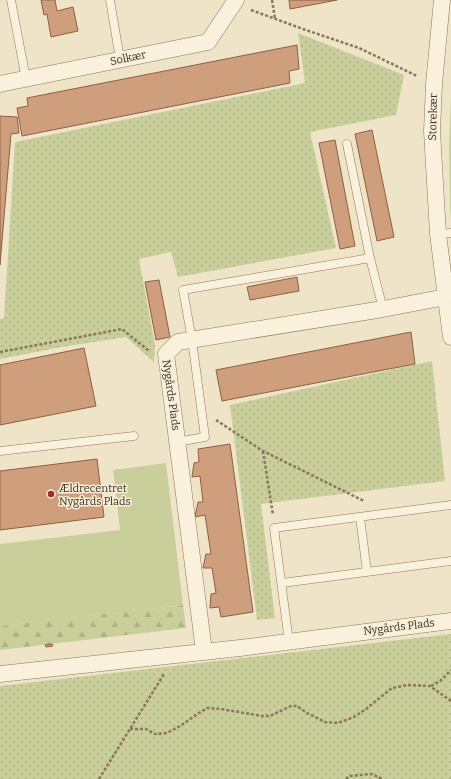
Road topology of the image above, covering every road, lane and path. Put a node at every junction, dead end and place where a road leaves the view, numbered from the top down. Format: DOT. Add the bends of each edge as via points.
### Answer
graph roads {
  1 [pos="12,0"];
  2 [pos="110,0"];
  3 [pos="272,0"];
  4 [pos="442,0"];
  5 [pos="235,2"];
  6 [pos="275,19"];
  7 [pos="120,59"];
  8 [pos="26,79"];
  9 [pos="0,84"];
  10 [pos="434,84"];
  11 [pos="347,144"];
  12 [pos="444,234"];
  13 [pos="370,258"];
  14 [pos="446,297"];
  15 [pos="383,309"];
  16 [pos="451,337"];
  17 [pos="192,340"];
  18 [pos="0,352"];
  19 [pos="167,367"];
  20 [pos="201,410"];
  21 [pos="134,436"];
  22 [pos="177,442"];
  23 [pos="0,451"];
  24 [pos="263,451"];
  25 [pos="451,505"];
  26 [pos="389,513"];
  27 [pos="360,517"];
  28 [pos="274,528"];
  29 [pos="451,561"];
  30 [pos="367,572"];
  31 [pos="282,583"];
  32 [pos="451,620"];
  33 [pos="289,642"];
  34 [pos="204,651"];
  35 [pos="177,654"];
  36 [pos="451,670"];
  37 [pos="0,674"];
  38 [pos="430,686"];
  39 [pos="451,701"];
  40 [pos="130,729"];
  41 [pos="99,779"];
  42 [pos="346,779"];
  43 [pos="383,779"];
  1 -- 8 [label="lane"];
  2 -- 7 [label="lane"];
  3 -- 6 [label="path"];
  4 -- 10 [label="street, Storekær"];
  5 -- 6 [label="path"];
  5 -- 7 [label="street, Solkær" via="208,42"];
  6 -- 10 [label="path" via="359,48"];
  7 -- 8 [label="street, Solkær"];
  8 -- 9 [label="street, Solkær"];
  10 -- 12 [label="street, Storekær" via="432,131"];
  11 -- 13 [label="lane"];
  12 -- 14 [label="street"];
  13 -- 15 [label="lane"];
  13 -- 17 [label="lane" via="183,290"];
  14 -- 15 [label="street, Nygårds Plads"];
  14 -- 16 [label="street"];
  15 -- 17 [label="street, Nygårds Plads"];
  17 -- 19 [label="street, Nygårds Plads" via="178,342 166,354"];
  17 -- 20 [label="lane"];
  18 -- 19 [label="path" via="122,329"];
  19 -- 22 [label="street, Nygårds Plads"];
  20 -- 22 [label="lane" via="205,437"];
  20 -- 24 [label="path"];
  21 -- 23 [label="lane"];
  22 -- 34 [label="street, Nygårds Plads"];
  24 -- 26 [label="path"];
  24 -- 28 [label="path"];
  25 -- 26 [label="lane"];
  26 -- 27 [label="lane"];
  27 -- 28 [label="lane"];
  27 -- 30 [label="lane"];
  28 -- 31 [label="lane"];
  29 -- 30 [label="lane"];
  30 -- 31 [label="lane"];
  31 -- 33 [label="lane"];
  32 -- 33 [label="street, Nygårds Plads"];
  33 -- 34 [label="street, Nygårds Plads"];
  34 -- 35 [label="street, Nygårds Plads"];
  35 -- 37 [label="street, Nygårds Plads"];
  35 -- 40 [label="path"];
  36 -- 38 [label="path" via="440,682"];
  38 -- 39 [label="path"];
  38 -- 40 [label="path" via="407,685 392,688 354,717 338,723 325,722 297,706 291,706 270,716 207,708 167,733 155,734 146,729"];
  40 -- 41 [label="path"];
  42 -- 43 [label="path" via="349,776 371,774"];
}
